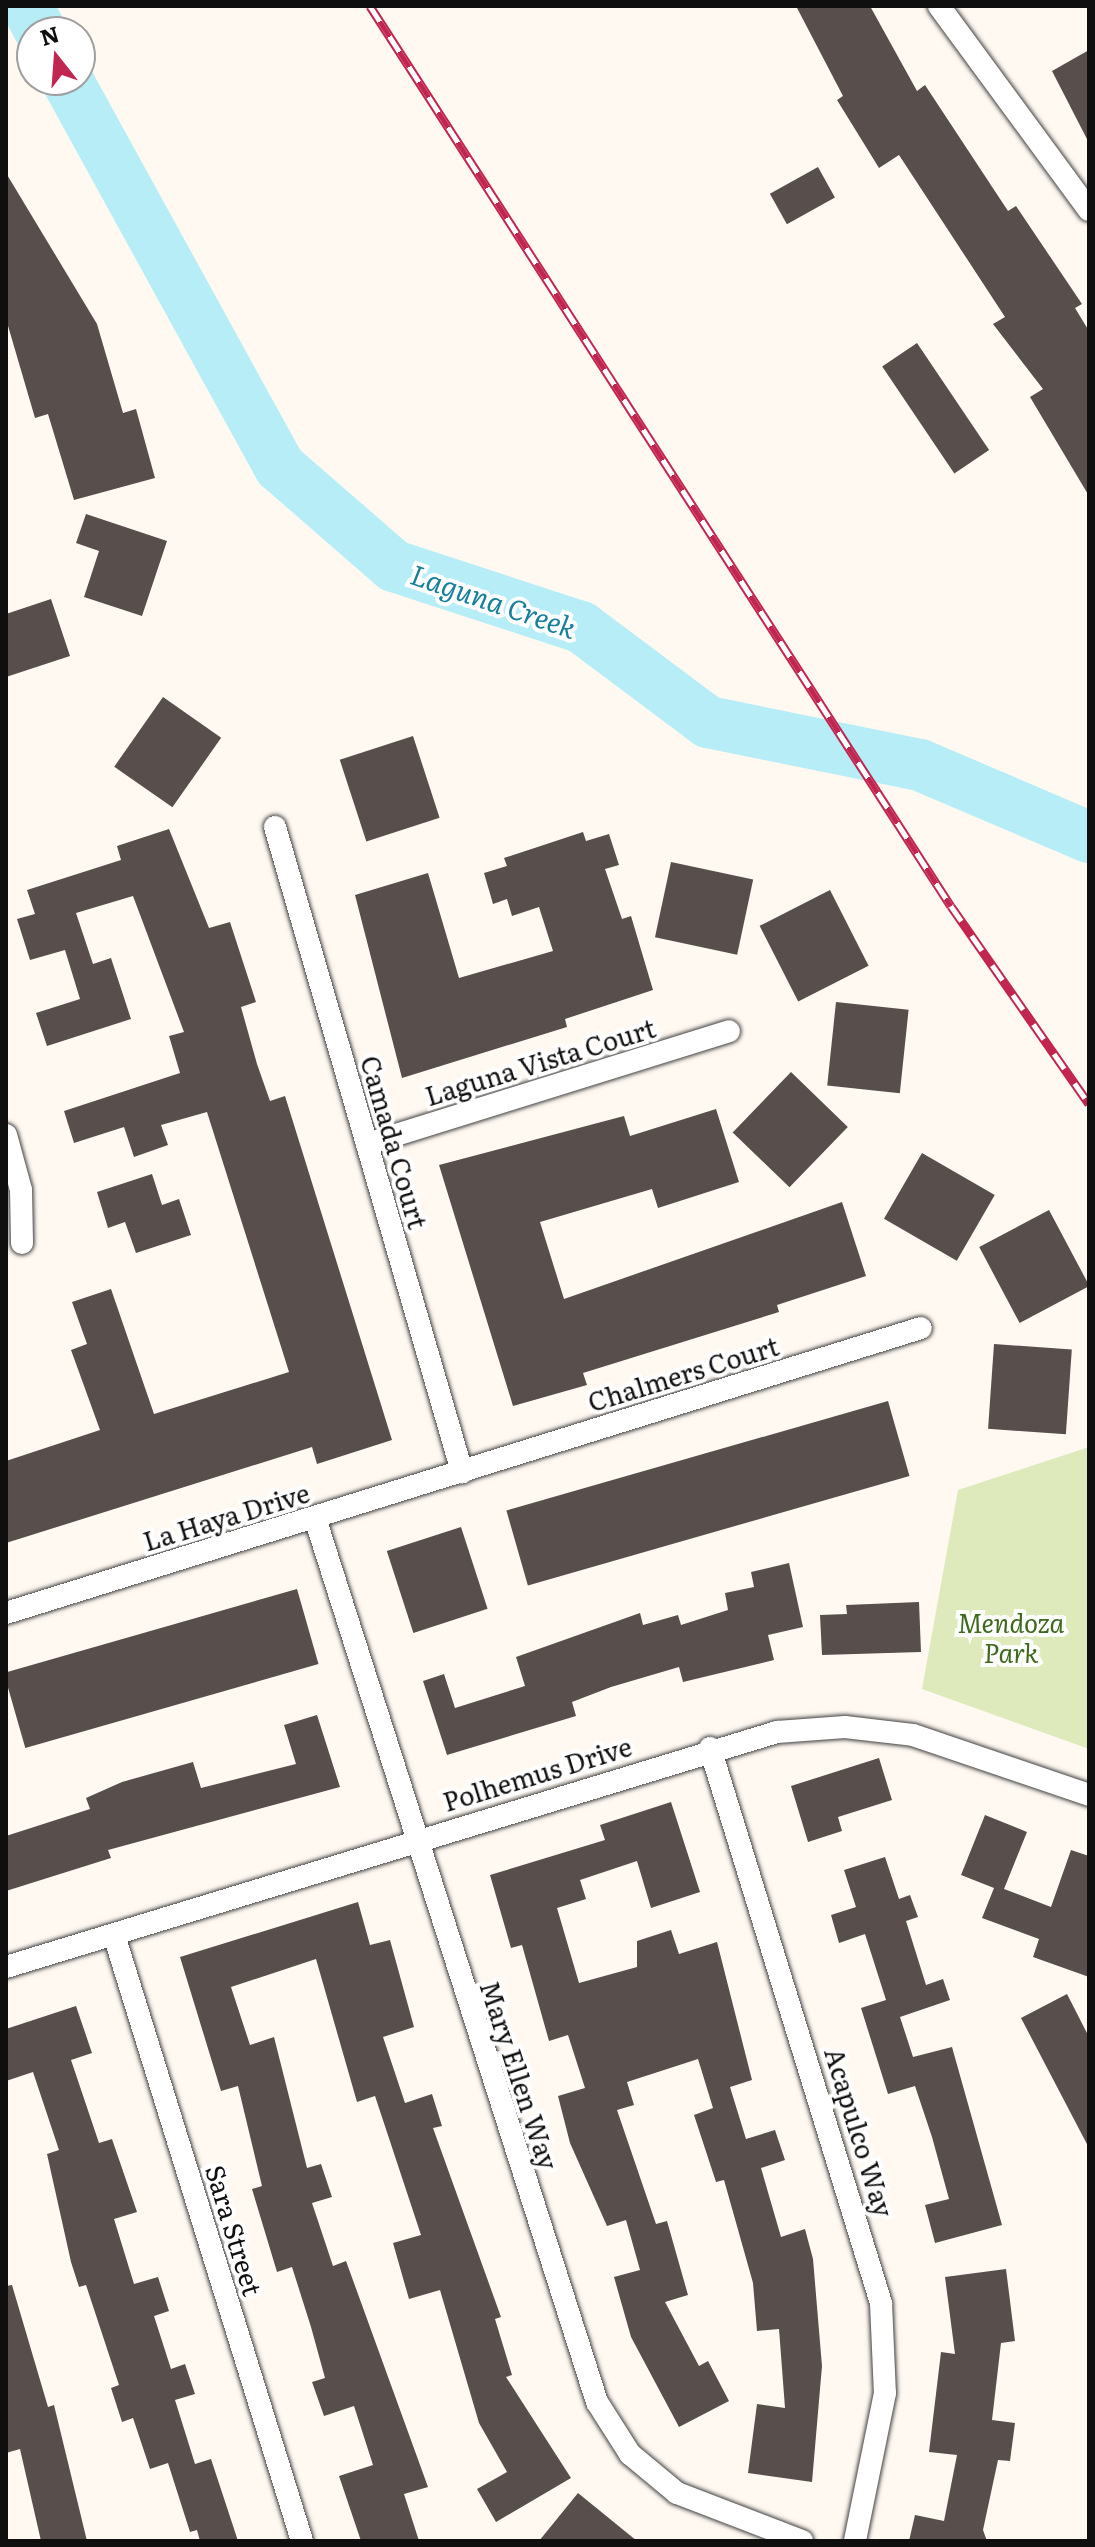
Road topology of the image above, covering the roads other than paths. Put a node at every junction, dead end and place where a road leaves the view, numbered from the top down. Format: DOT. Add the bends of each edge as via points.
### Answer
graph roads {
  1 [pos="939,6"];
  2 [pos="1089,210"];
  3 [pos="275,827"];
  4 [pos="729,1031"];
  5 [pos="6,1135"];
  6 [pos="367,1144"];
  7 [pos="22,1243"];
  8 [pos="921,1328"];
  9 [pos="462,1472"];
  10 [pos="315,1518"];
  11 [pos="6,1613"];
  12 [pos="710,1748"];
  13 [pos="1089,1795"];
  14 [pos="417,1840"];
  15 [pos="114,1935"];
  16 [pos="6,1967"];
  17 [pos="302,2541"];
  18 [pos="802,2541"];
  19 [pos="855,2541"];
  1 -- 2 [label="street"];
  3 -- 6 [label="street, Camada Court"];
  4 -- 6 [label="street, Laguna Vista Court"];
  5 -- 7 [label="street" via="21,1190"];
  6 -- 9 [label="street, Camada Court"];
  8 -- 9 [label="street, Chalmers Court"];
  9 -- 10 [label="street, La Haya Drive"];
  10 -- 11 [label="street, La Haya Drive"];
  10 -- 14 [label="street, Mary Ellen Way"];
  12 -- 13 [label="street, Polhemus Drive" via="811,1728 879,1729 946,1743"];
  12 -- 14 [label="street, Polhemus Drive"];
  12 -- 19 [label="street, Acapulco Way" via="881,2303 885,2393"];
  14 -- 15 [label="street, Polhemus Drive"];
  14 -- 18 [label="street, Mary Ellen Way" via="597,2402 630,2454 677,2493"];
  15 -- 16 [label="street, Polhemus Drive"];
  15 -- 17 [label="street, Sara Street"];
}
